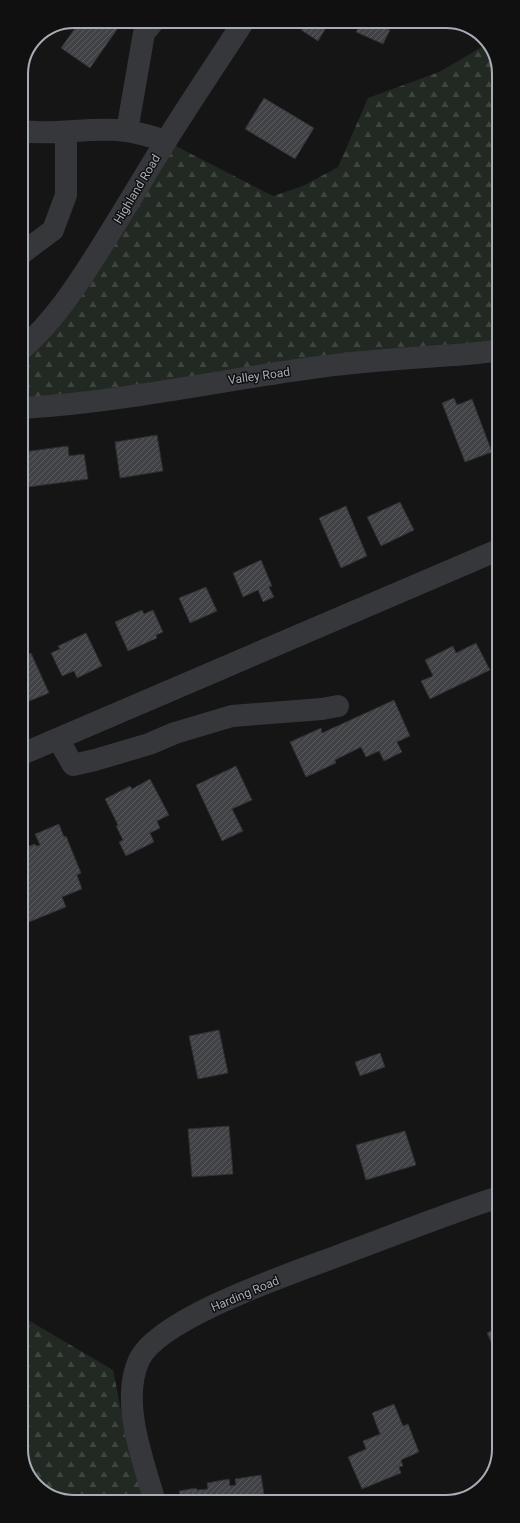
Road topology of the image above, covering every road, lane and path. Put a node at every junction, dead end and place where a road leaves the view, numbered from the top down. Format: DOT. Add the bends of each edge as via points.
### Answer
graph roads {
  1 [pos="148,28"];
  2 [pos="239,28"];
  3 [pos="127,131"];
  4 [pos="28,132"];
  5 [pos="66,132"];
  6 [pos="166,140"];
  7 [pos="28,249"];
  8 [pos="28,343"];
  9 [pos="492,351"];
  10 [pos="28,408"];
  11 [pos="492,553"];
  12 [pos="338,706"];
  13 [pos="58,739"];
  14 [pos="28,752"];
  15 [pos="492,1200"];
  16 [pos="152,1495"];
  1 -- 3 [label="street" via="144,33"];
  2 -- 6 [label="street, Highland Road"];
  3 -- 5 [label="street"];
  3 -- 6 [label="street"];
  4 -- 5 [label="street"];
  5 -- 7 [label="street" via="66,195 53,230"];
  6 -- 8 [label="street, Highland Road" via="81,278 43,329"];
  9 -- 10 [label="street, Valley Road" via="350,363 138,395"];
  11 -- 13 [label="street"];
  12 -- 13 [label="street" via="232,716 175,733 149,744 73,765"];
  13 -- 14 [label="street"];
  15 -- 16 [label="street, Harding Road" via="441,1217 240,1294 188,1319 158,1338 140,1359 132,1379 137,1439"];
}
